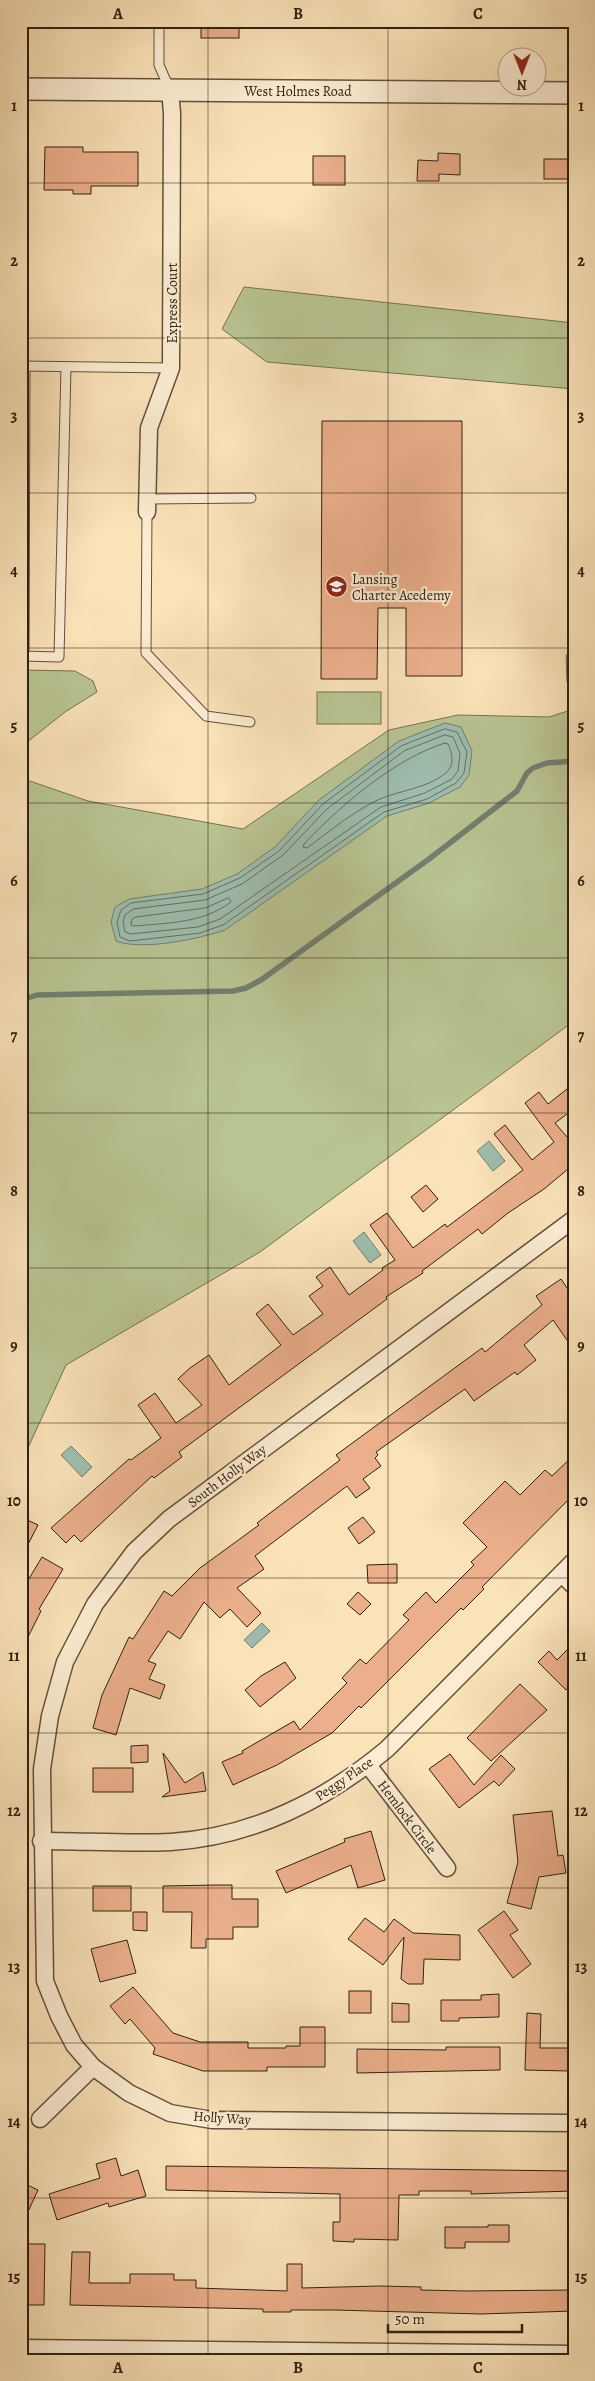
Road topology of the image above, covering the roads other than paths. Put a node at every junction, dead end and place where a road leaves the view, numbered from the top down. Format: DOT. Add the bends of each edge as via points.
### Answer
graph roads {
  1 [pos="160,21"];
  2 [pos="21,89"];
  3 [pos="170,90"];
  4 [pos="574,93"];
  5 [pos="23,366"];
  6 [pos="66,367"];
  7 [pos="172,368"];
  8 [pos="251,498"];
  9 [pos="147,506"];
  10 [pos="23,656"];
  11 [pos="250,722"];
  12 [pos="574,1219"];
  13 [pos="574,1562"];
  14 [pos="562,1574"];
  15 [pos="574,1586"];
  16 [pos="368,1765"];
  17 [pos="42,1841"];
  18 [pos="446,1868"];
  19 [pos="93,2067"];
  20 [pos="40,2119"];
  21 [pos="574,2123"];
  22 [pos="21,2348"];
  23 [pos="574,2354"];
  1 -- 3 [label="lane" via="159,65"];
  2 -- 3 [label="street, West Holmes Road"];
  3 -- 4 [label="street, West Holmes Road"];
  3 -- 7 [label="street, Express Court"];
  5 -- 6 [label="lane"];
  5 -- 10 [label="lane"];
  6 -- 7 [label="lane"];
  6 -- 10 [label="lane" via="59,657"];
  7 -- 9 [label="street, Express Court" via="149,428"];
  8 -- 9 [label="lane"];
  9 -- 11 [label="lane" via="146,653 206,716"];
  12 -- 17 [label="street, South Holly Way" via="170,1519 134,1552 95,1604 65,1662 50,1716 42,1768"];
  13 -- 14 [label="street, Peggy Place"];
  14 -- 15 [label="street"];
  14 -- 16 [label="street, Peggy Place"];
  16 -- 17 [label="street, Peggy Place" via="300,1807 260,1825 217,1836 171,1842"];
  16 -- 18 [label="street, Hemlock Circle"];
  17 -- 19 [label="street, Holly Way" via="45,1980 74,2045"];
  19 -- 20 [label="street"];
  19 -- 21 [label="street, Holly Way" via="129,2093 170,2113 212,2120"];
  22 -- 23 [label="street"];
}
